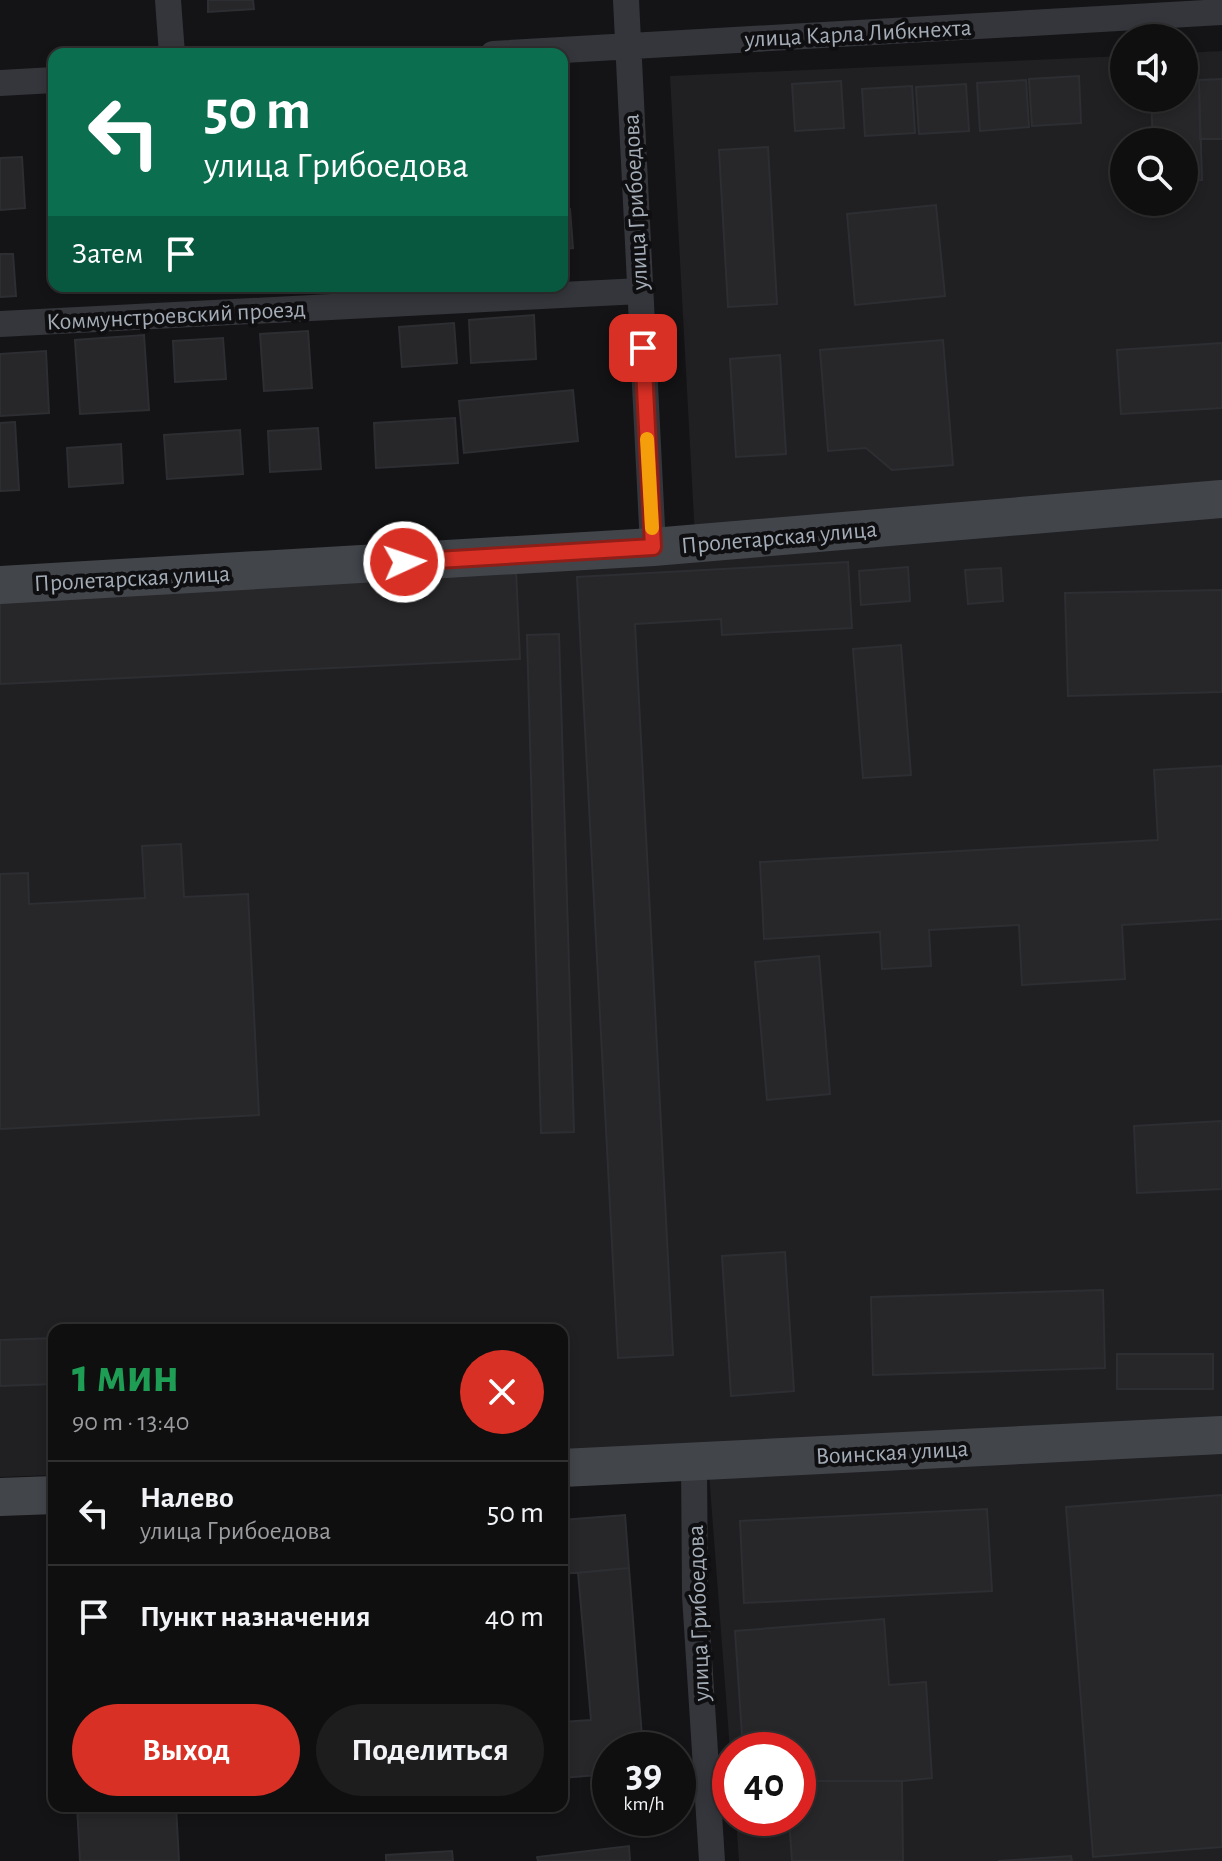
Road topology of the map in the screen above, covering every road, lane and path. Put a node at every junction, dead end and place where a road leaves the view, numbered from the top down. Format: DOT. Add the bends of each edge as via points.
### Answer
graph roads {
  1 [pos="168,0"];
  2 [pos="626,0"];
  3 [pos="1222,12"];
  4 [pos="627,46"];
  5 [pos="172,48"];
  6 [pos="568,50"];
  7 [pos="48,80"];
  8 [pos="0,83"];
  9 [pos="640,291"];
  10 [pos="0,324"];
  11 [pos="1222,499"];
  12 [pos="653,547"];
  13 [pos="0,585"];
  14 [pos="1222,1435"];
  15 [pos="694,1462"];
  16 [pos="568,1468"];
  17 [pos="48,1495"];
  18 [pos="0,1497"];
  19 [pos="712,1861"];
  1 -- 5 [label="street"];
  2 -- 4 [label="street, улица Грибоедова"];
  3 -- 4 [label="street, улица Карла Либкнехта"];
  4 -- 6 [label="street, улица Карла Либкнехта"];
  4 -- 9 [label="street, улица Грибоедова"];
  7 -- 8 [label="street"];
  9 -- 10 [label="street, Коммунстроевский проезд"];
  9 -- 12 [label="street, улица Грибоедова"];
  11 -- 12 [label="street, Пролетарская улица"];
  12 -- 13 [label="street, Пролетарская улица"];
  14 -- 15 [label="street, Воинская улица"];
  15 -- 16 [label="street, Воинская улица"];
  15 -- 19 [label="street, улица Грибоедова" via="695,1596"];
  17 -- 18 [label="street"];
}
